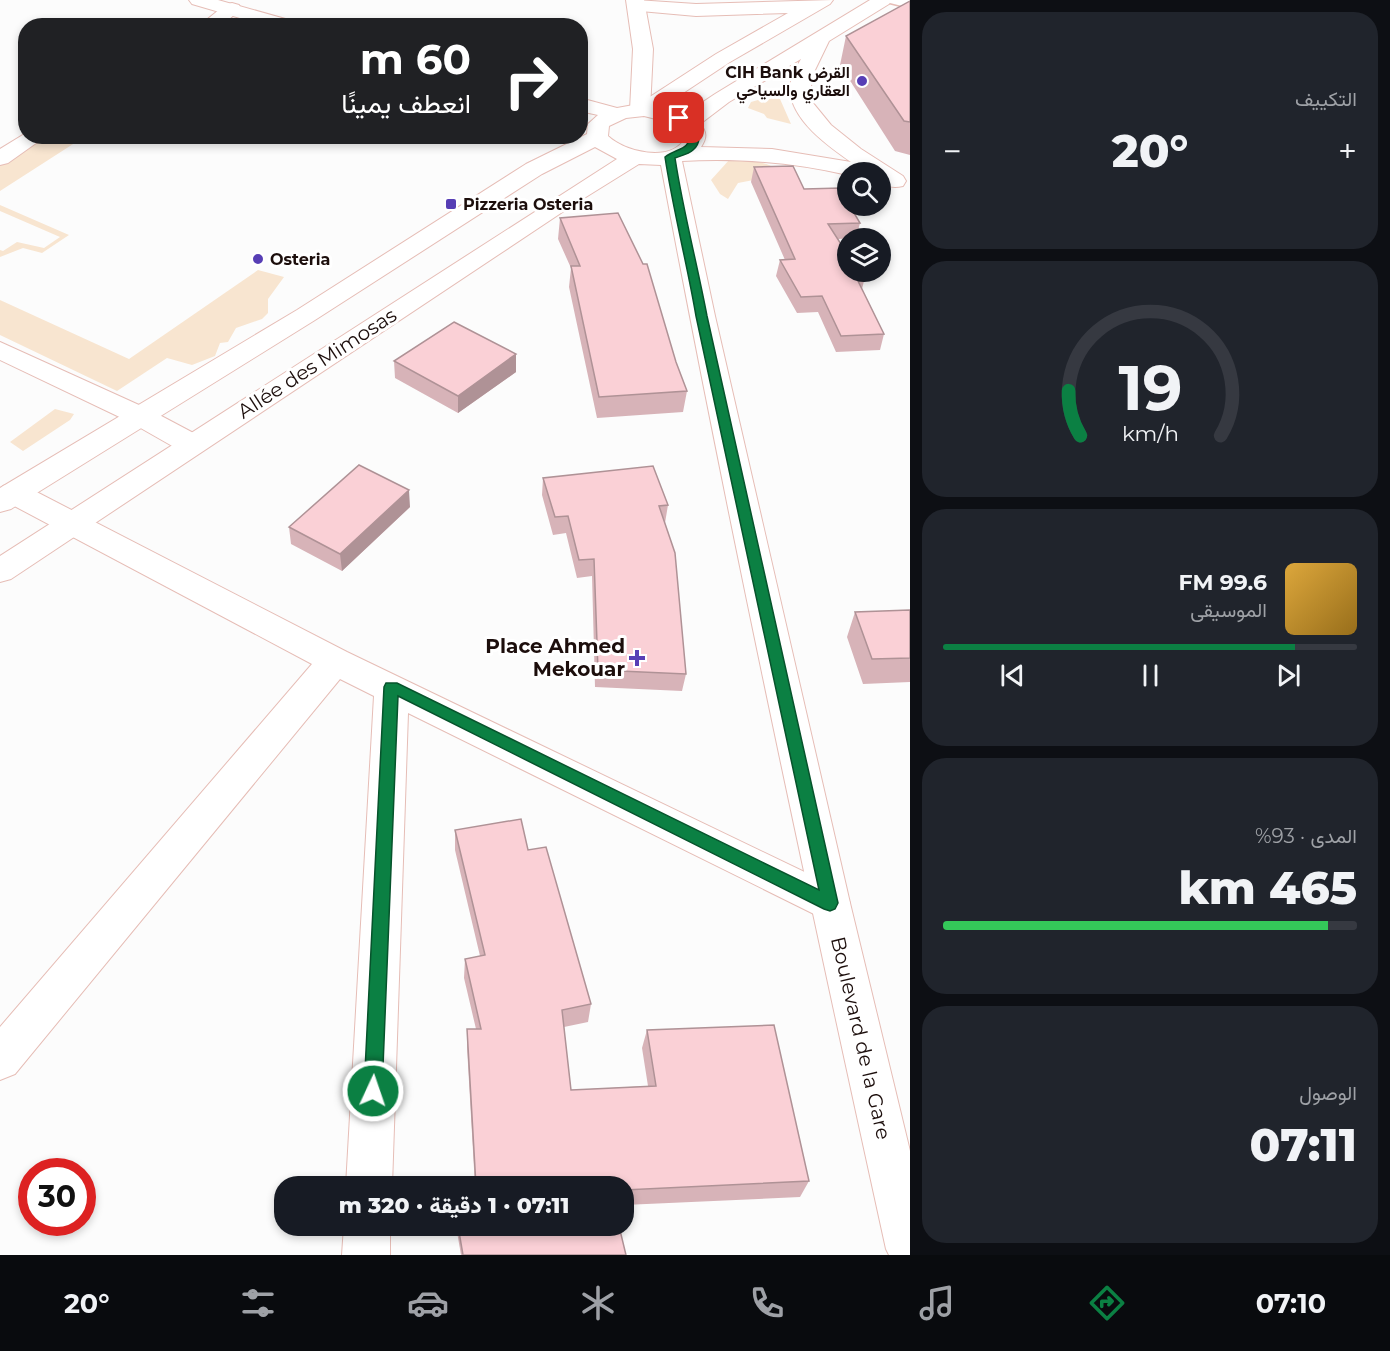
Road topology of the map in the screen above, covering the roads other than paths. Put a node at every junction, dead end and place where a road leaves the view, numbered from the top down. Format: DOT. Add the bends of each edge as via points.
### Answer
graph roads {
  1 [pos="198,0"];
  2 [pos="882,0"];
  3 [pos="894,0"];
  4 [pos="635,3"];
  5 [pos="818,4"];
  6 [pos="910,4"];
  7 [pos="232,9"];
  8 [pos="219,18"];
  9 [pos="262,18"];
  10 [pos="821,38"];
  11 [pos="588,106"];
  12 [pos="642,110"];
  13 [pos="617,114"];
  14 [pos="689,125"];
  15 [pos="713,128"];
  16 [pos="591,130"];
  17 [pos="753,134"];
  18 [pos="23,144"];
  19 [pos="570,144"];
  20 [pos="674,156"];
  21 [pos="635,157"];
  22 [pos="0,158"];
  23 [pos="830,163"];
  24 [pos="837,165"];
  25 [pos="895,181"];
  26 [pos="0,350"];
  27 [pos="140,416"];
  28 [pos="191,444"];
  29 [pos="7,498"];
  30 [pos="72,523"];
  31 [pos="0,571"];
  32 [pos="335,661"];
  33 [pos="392,687"];
  34 [pos="830,903"];
  35 [pos="0,1059"];
  36 [pos="369,1176"];
  37 [pos="367,1236"];
  38 [pos="910,1249"];
  39 [pos="366,1255"];
  1 -- 7 [label="street"];
  2 -- 10 [label="street"];
  3 -- 6 [label="lane"];
  4 -- 5 [label="street" via="705,10"];
  4 -- 12 [label="street" via="643,49"];
  5 -- 12 [label="street"];
  7 -- 8 [label="street"];
  7 -- 9 [label="street"];
  10 -- 14 [label="street" via="722,98"];
  10 -- 25 [label="street" via="800,87 805,106 842,145"];
  11 -- 13 [label="street"];
  12 -- 13 [label="street"];
  12 -- 14 [label="street" via="668,114"];
  13 -- 16 [label="street"];
  14 -- 15 [label="street"];
  14 -- 20 [label="street" via="695,141 689,149"];
  16 -- 21 [label="street" via="610,149"];
  17 -- 23 [label="street"];
  18 -- 22 [label="street"];
  19 -- 27 [label="street" via="306,315"];
  20 -- 21 [label="street"];
  20 -- 23 [label="street" via="737,153"];
  20 -- 34 [label="street, Boulevard de la Gare" via="702,316"];
  21 -- 28 [label="street, Allée des Mimosas"];
  23 -- 24 [label="street"];
  26 -- 27 [label="street"];
  27 -- 28 [label="street"];
  27 -- 29 [label="street"];
  28 -- 30 [label="street, Allée des Mimosas"];
  29 -- 30 [label="street"];
  30 -- 31 [label="street, Allée des Mimosas"];
  30 -- 32 [label="street"];
  32 -- 33 [label="street"];
  32 -- 35 [label="street"];
  33 -- 34 [label="street"];
  33 -- 36 [label="street"];
  34 -- 38 [label="street, Boulevard de la Gare"];
  37 -- 39 [label="street"];
}
